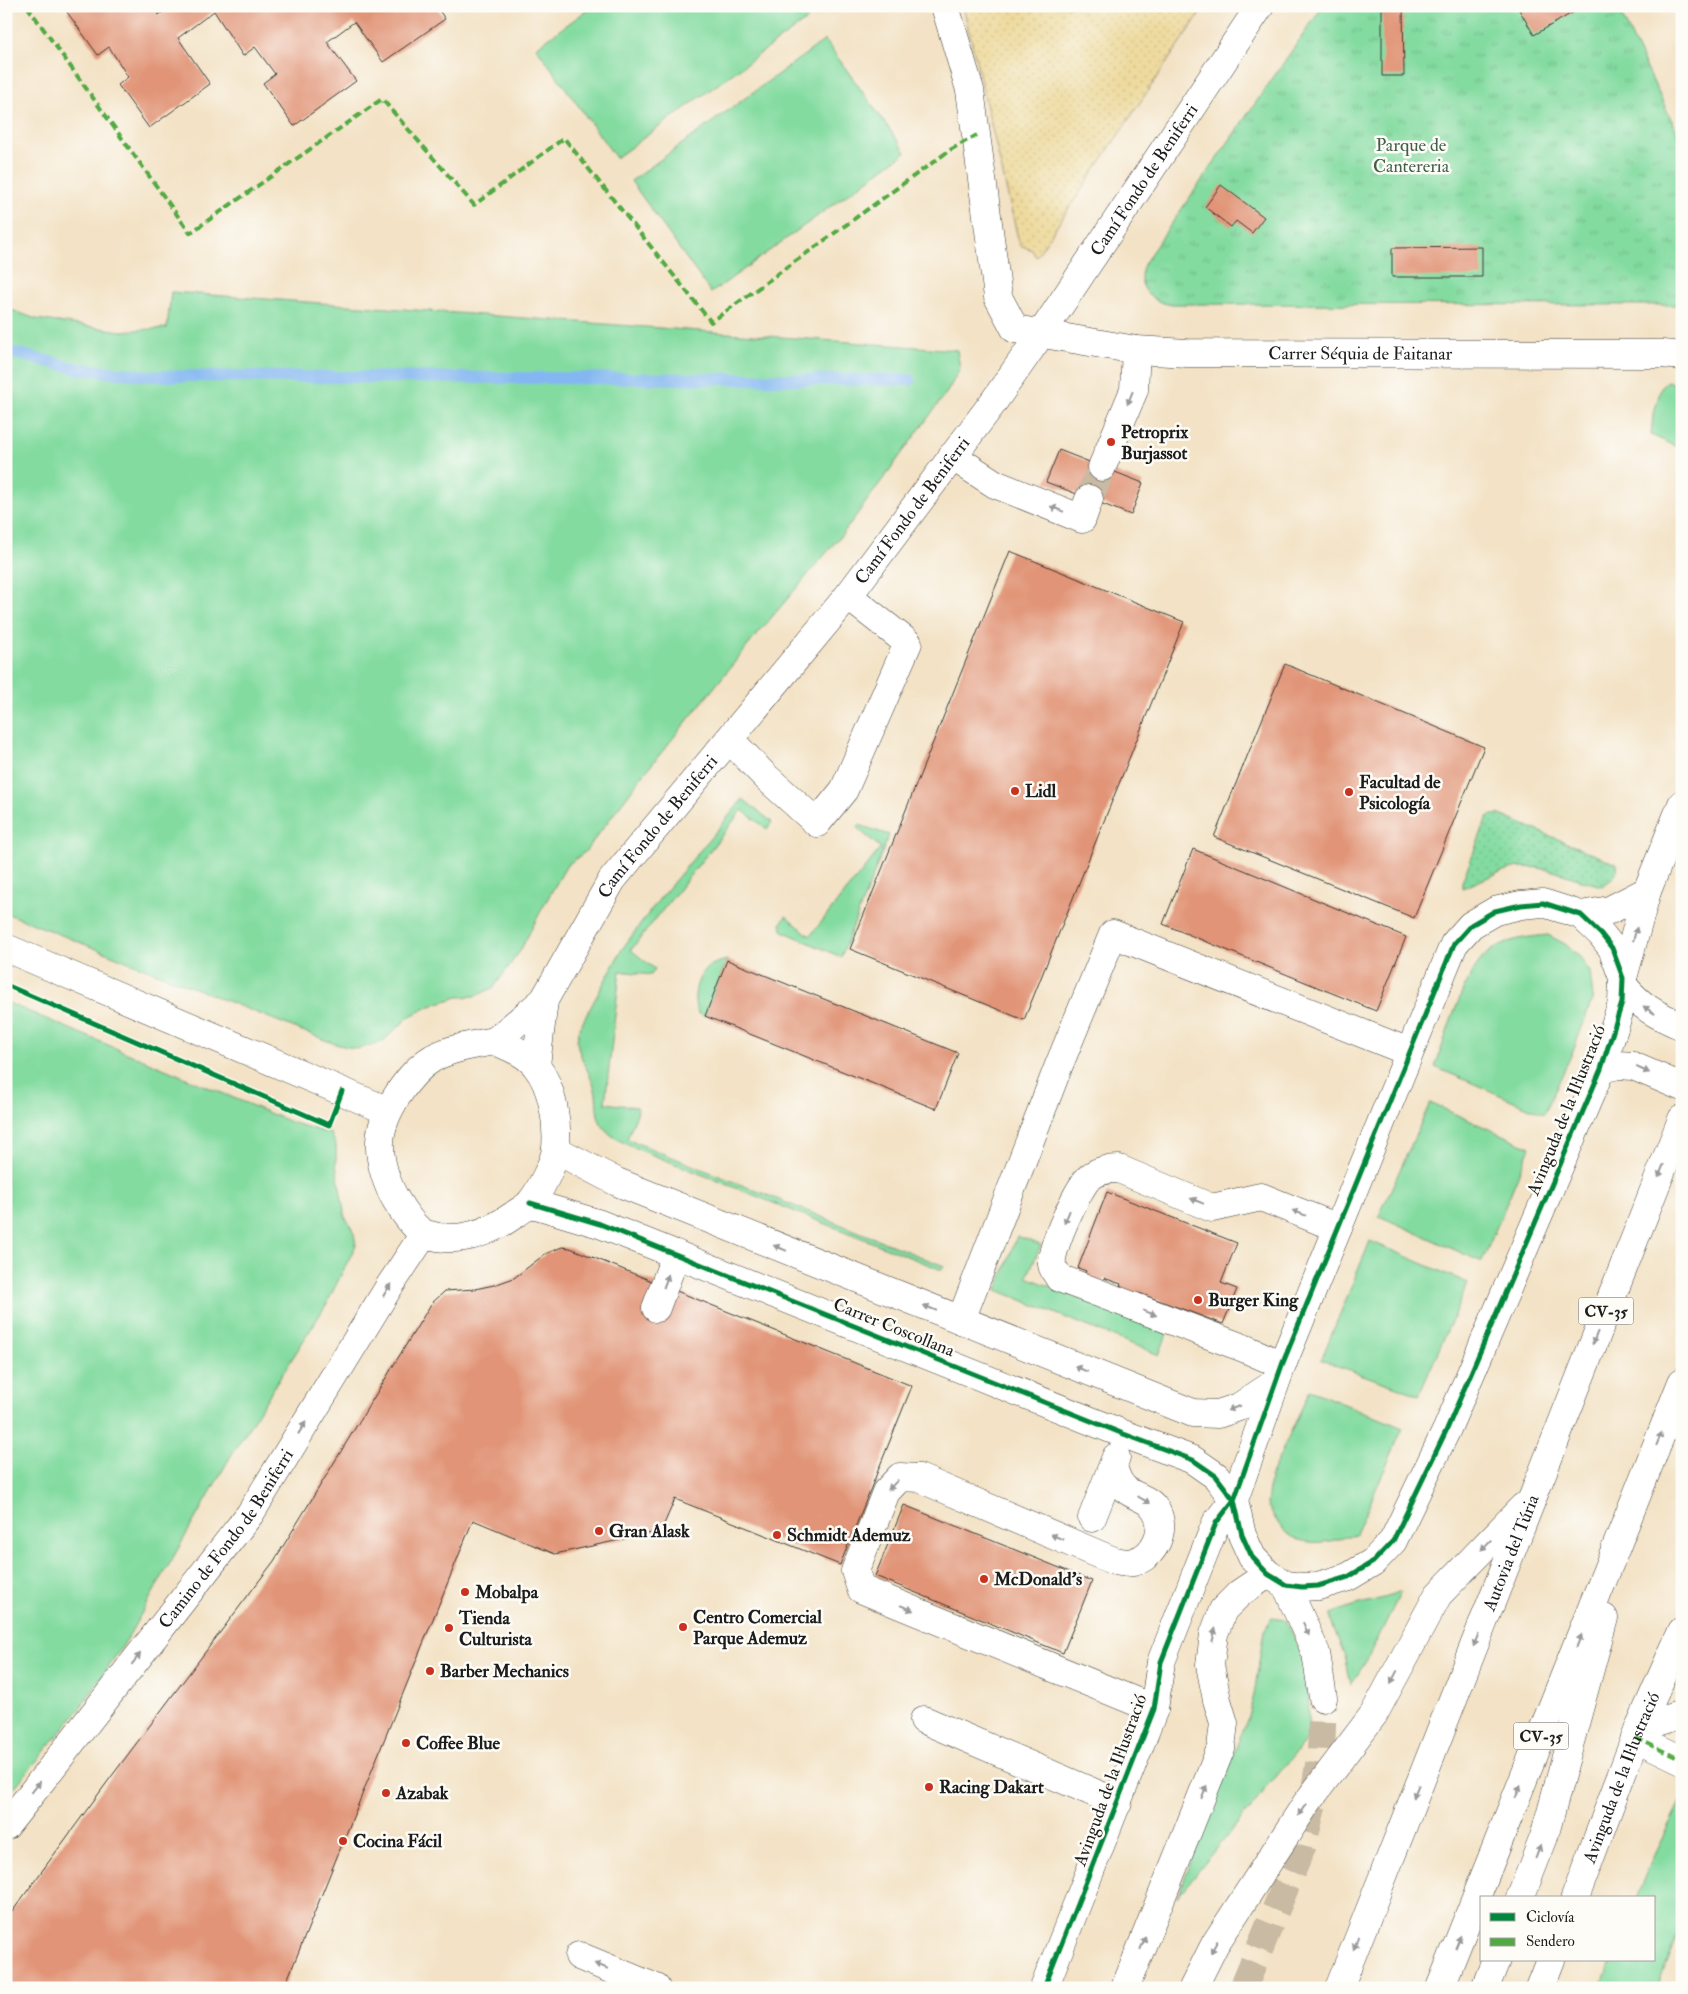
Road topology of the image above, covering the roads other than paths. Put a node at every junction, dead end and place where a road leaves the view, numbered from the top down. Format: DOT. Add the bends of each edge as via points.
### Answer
graph roads {
  1 [pos="946,6"];
  2 [pos="1260,6"];
  3 [pos="1041,334"];
  4 [pos="1136,350"];
  5 [pos="1682,356"];
  6 [pos="952,456"];
  7 [pos="1102,467"];
  8 [pos="1090,499"];
  9 [pos="848,596"];
  10 [pos="730,740"];
  11 [pos="1682,804"];
  12 [pos="1647,891"];
  13 [pos="1581,915"];
  14 [pos="6,948"];
  15 [pos="1623,982"];
  16 [pos="544,1000"];
  17 [pos="1682,1026"];
  18 [pos="495,1041"];
  19 [pos="1409,1052"];
  20 [pos="536,1065"];
  21 [pos="1602,1069"];
  22 [pos="1682,1087"];
  23 [pos="388,1111"];
  24 [pos="1680,1122"];
  25 [pos="556,1150"];
  26 [pos="530,1204"];
  27 [pos="1338,1228"];
  28 [pos="424,1234"];
  29 [pos="676,1254"];
  30 [pos="656,1308"];
  31 [pos="961,1320"];
  32 [pos="1279,1374"];
  33 [pos="1682,1382"];
  34 [pos="1121,1433"];
  35 [pos="1113,1466"];
  36 [pos="1641,1484"];
  37 [pos="1532,1497"];
  38 [pos="1234,1500"];
  39 [pos="1092,1518"];
  40 [pos="1277,1580"];
  41 [pos="1682,1631"];
  42 [pos="1323,1698"];
  43 [pos="1154,1709"];
  44 [pos="1682,1714"];
  45 [pos="924,1720"];
  46 [pos="1638,1733"];
  47 [pos="1682,1760"];
  48 [pos="1118,1803"];
  49 [pos="6,1826"];
  50 [pos="1521,1896"];
  51 [pos="1576,1896"];
  52 [pos="579,1956"];
  53 [pos="1495,1962"];
  54 [pos="656,1988"];
  55 [pos="1044,1988"];
  56 [pos="1125,1988"];
  57 [pos="1193,1988"];
  58 [pos="1338,1988"];
  59 [pos="1440,1988"];
  60 [pos="1485,1988"];
  1 -- 3 [label="main road, Carrer Séquia de Faitanar" via="970,90 998,297 1015,328"];
  2 -- 3 [label="main road, Camí Fondo de Beniferri"];
  3 -- 4 [label="main road, Carrer Séquia de Faitanar"];
  3 -- 6 [label="main road, Camí Fondo de Beniferri"];
  4 -- 5 [label="main road, Carrer Séquia de Faitanar"];
  4 -- 7 [label="main road, one-way" via="1134,390"];
  8 -- 6 [label="main road, one-way" via="1082,519 995,484"];
  6 -- 9 [label="main road, Camí Fondo de Beniferri"];
  9 -- 10 [label="main road, Camí Fondo de Beniferri"];
  9 -- 10 [label="main road" via="908,643 844,790 817,823"];
  10 -- 16 [label="main road, Camí Fondo de Beniferri" via="612,880"];
  11 -- 12 [label="main road, Avinguda de la Il·lustració"];
  12 -- 13 [label="main road, Avinguda de la Il·lustració" via="1610,910"];
  15 -- 12 [label="main road, Avinguda de la Il·lustració, one-way"];
  13 -- 15 [label="main road, Avinguda de la Il·lustració" via="1612,948"];
  13 -- 19 [label="main road, Avinguda de la Il·lustració" via="1543,903 1495,911 1471,925 1454,944"];
  14 -- 23 [label="main road"];
  17 -- 15 [label="main road, one-way" via="1652,1013 1634,1000"];
  15 -- 21 [label="main road, Avinguda de la Il·lustració" via="1622,1003"];
  16 -- 18 [label="main road, Camí Fondo de Beniferri"];
  16 -- 20 [label="main road, Camí Fondo de Beniferri"];
  18 -- 20 [label="main road" via="517,1049"];
  18 -- 23 [label="main road" via="457,1048 432,1059 409,1079"];
  19 -- 27 [label="main road, Avinguda de la Il·lustració"];
  19 -- 31 [label="main road" via="1113,934"];
  20 -- 25 [label="main road" via="549,1087"];
  21 -- 22 [label="main road, one-way" via="1618,1064 1633,1066"];
  21 -- 40 [label="main road, Avinguda de la Il·lustració" via="1447,1429 1393,1542 1373,1562 1348,1577 1302,1587"];
  23 -- 28 [label="main road" via="380,1142 384,1170 393,1195 406,1216"];
  24 -- 37 [label="main road, Autovia del Túria / CV-35, one-way"];
  25 -- 26 [label="main road" via="545,1179"];
  31 -- 25 [label="main road, Carrer Coscollana, one-way" via="616,1182"];
  26 -- 28 [label="main road" via="477,1236 450,1238"];
  26 -- 29 [label="main road, Carrer Coscollana" via="600,1224"];
  27 -- 32 [label="main road, Avinguda de la Il·lustració"];
  27 -- 32 [label="main road, one-way" via="1261,1197 1212,1208 1119,1169 1105,1169 1090,1176 1080,1186 1052,1251 1052,1265 1059,1278 1246,1349"];
  49 -- 28 [label="main road, Camino de Fondo de Beniferri, one-way" via="250,1514"];
  30 -- 29 [label="main road, one-way"];
  29 -- 34 [label="main road, Carrer Coscollana"];
  32 -- 31 [label="main road, Carrer Coscollana, one-way" via="1239,1407 1218,1414 1193,1413"];
  32 -- 38 [label="main road, Avinguda de la Il·lustració"];
  36 -- 33 [label="main road, CV-35, one-way"];
  34 -- 35 [label="main road"];
  34 -- 38 [label="main road, Carrer Coscollana" via="1193,1460 1216,1476"];
  35 -- 39 [label="main road"];
  35 -- 43 [label="main road, one-way" via="1122,1487 1149,1502 1159,1519 1159,1538 1152,1550 1138,1560 1114,1561 919,1478 900,1477 886,1492 855,1571 861,1589"];
  50 -- 36 [label="main road, one-way" via="1544,1837"];
  59 -- 36 [label="main road, CV-35, one-way"];
  37 -- 57 [label="main road, one-way" via="1438,1595 1374,1714 1306,1804 1216,1944"];
  37 -- 58 [label="main road, Autovia del Túria / CV-35, one-way"];
  38 -- 40 [label="main road" via="1242,1535 1252,1557"];
  38 -- 43 [label="main road, Avinguda de la Il·lustració" via="1216,1523 1161,1662"];
  40 -- 42 [label="main road, one-way" via="1316,1653"];
  56 -- 40 [label="main road, one-way" via="1221,1748 1224,1723 1210,1665 1214,1634 1223,1610 1240,1593"];
  41 -- 46 [label="main road, Avinguda de la Il·lustració"];
  43 -- 48 [label="main road, Avinguda de la Il·lustració"];
  44 -- 46 [label="main road"];
  45 -- 48 [label="main road"];
  46 -- 47 [label="main road"];
  46 -- 51 [label="main road, Avinguda de la Il·lustració"];
  48 -- 55 [label="main road, Avinguda de la Il·lustració"];
  54 -- 52 [label="main road, one-way"];
  53 -- 60 [label="main road"];
}
